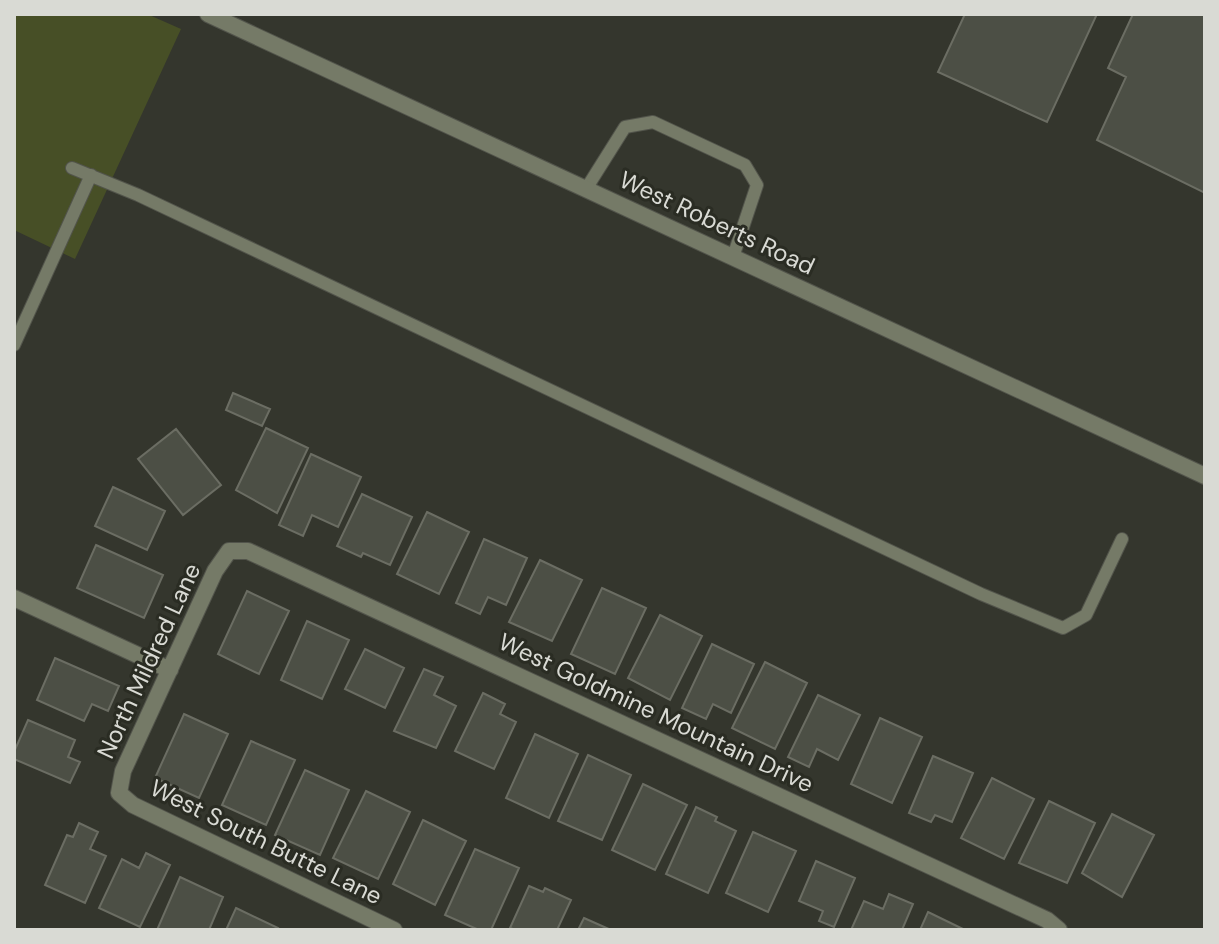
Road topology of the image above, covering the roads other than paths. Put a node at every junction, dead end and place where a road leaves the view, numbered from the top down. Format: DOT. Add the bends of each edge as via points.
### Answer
graph roads {
  1 [pos="208,14"];
  2 [pos="72,168"];
  3 [pos="91,175"];
  4 [pos="586,189"];
  5 [pos="733,257"];
  6 [pos="14,345"];
  7 [pos="1205,476"];
  8 [pos="1122,539"];
  9 [pos="229,551"];
  10 [pos="14,598"];
  11 [pos="170,670"];
  12 [pos="119,793"];
  13 [pos="394,930"];
  14 [pos="1059,930"];
  1 -- 4 [label="street, West Roberts Road"];
  2 -- 3 [label="lane"];
  3 -- 6 [label="lane"];
  3 -- 8 [label="lane" via="1063,628 1086,615"];
  4 -- 5 [label="street, West Roberts Road"];
  4 -- 5 [label="lane" via="625,127 653,122 706,146 745,165 757,185"];
  5 -- 7 [label="street, West Roberts Road"];
  9 -- 11 [label="street, North Mildred Lane"];
  9 -- 14 [label="street, West Goldmine Mountain Drive" via="248,551"];
  10 -- 11 [label="street"];
  11 -- 12 [label="street, North Mildred Lane" via="123,771"];
  12 -- 13 [label="street, West South Butte Lane" via="133,805"];
}
